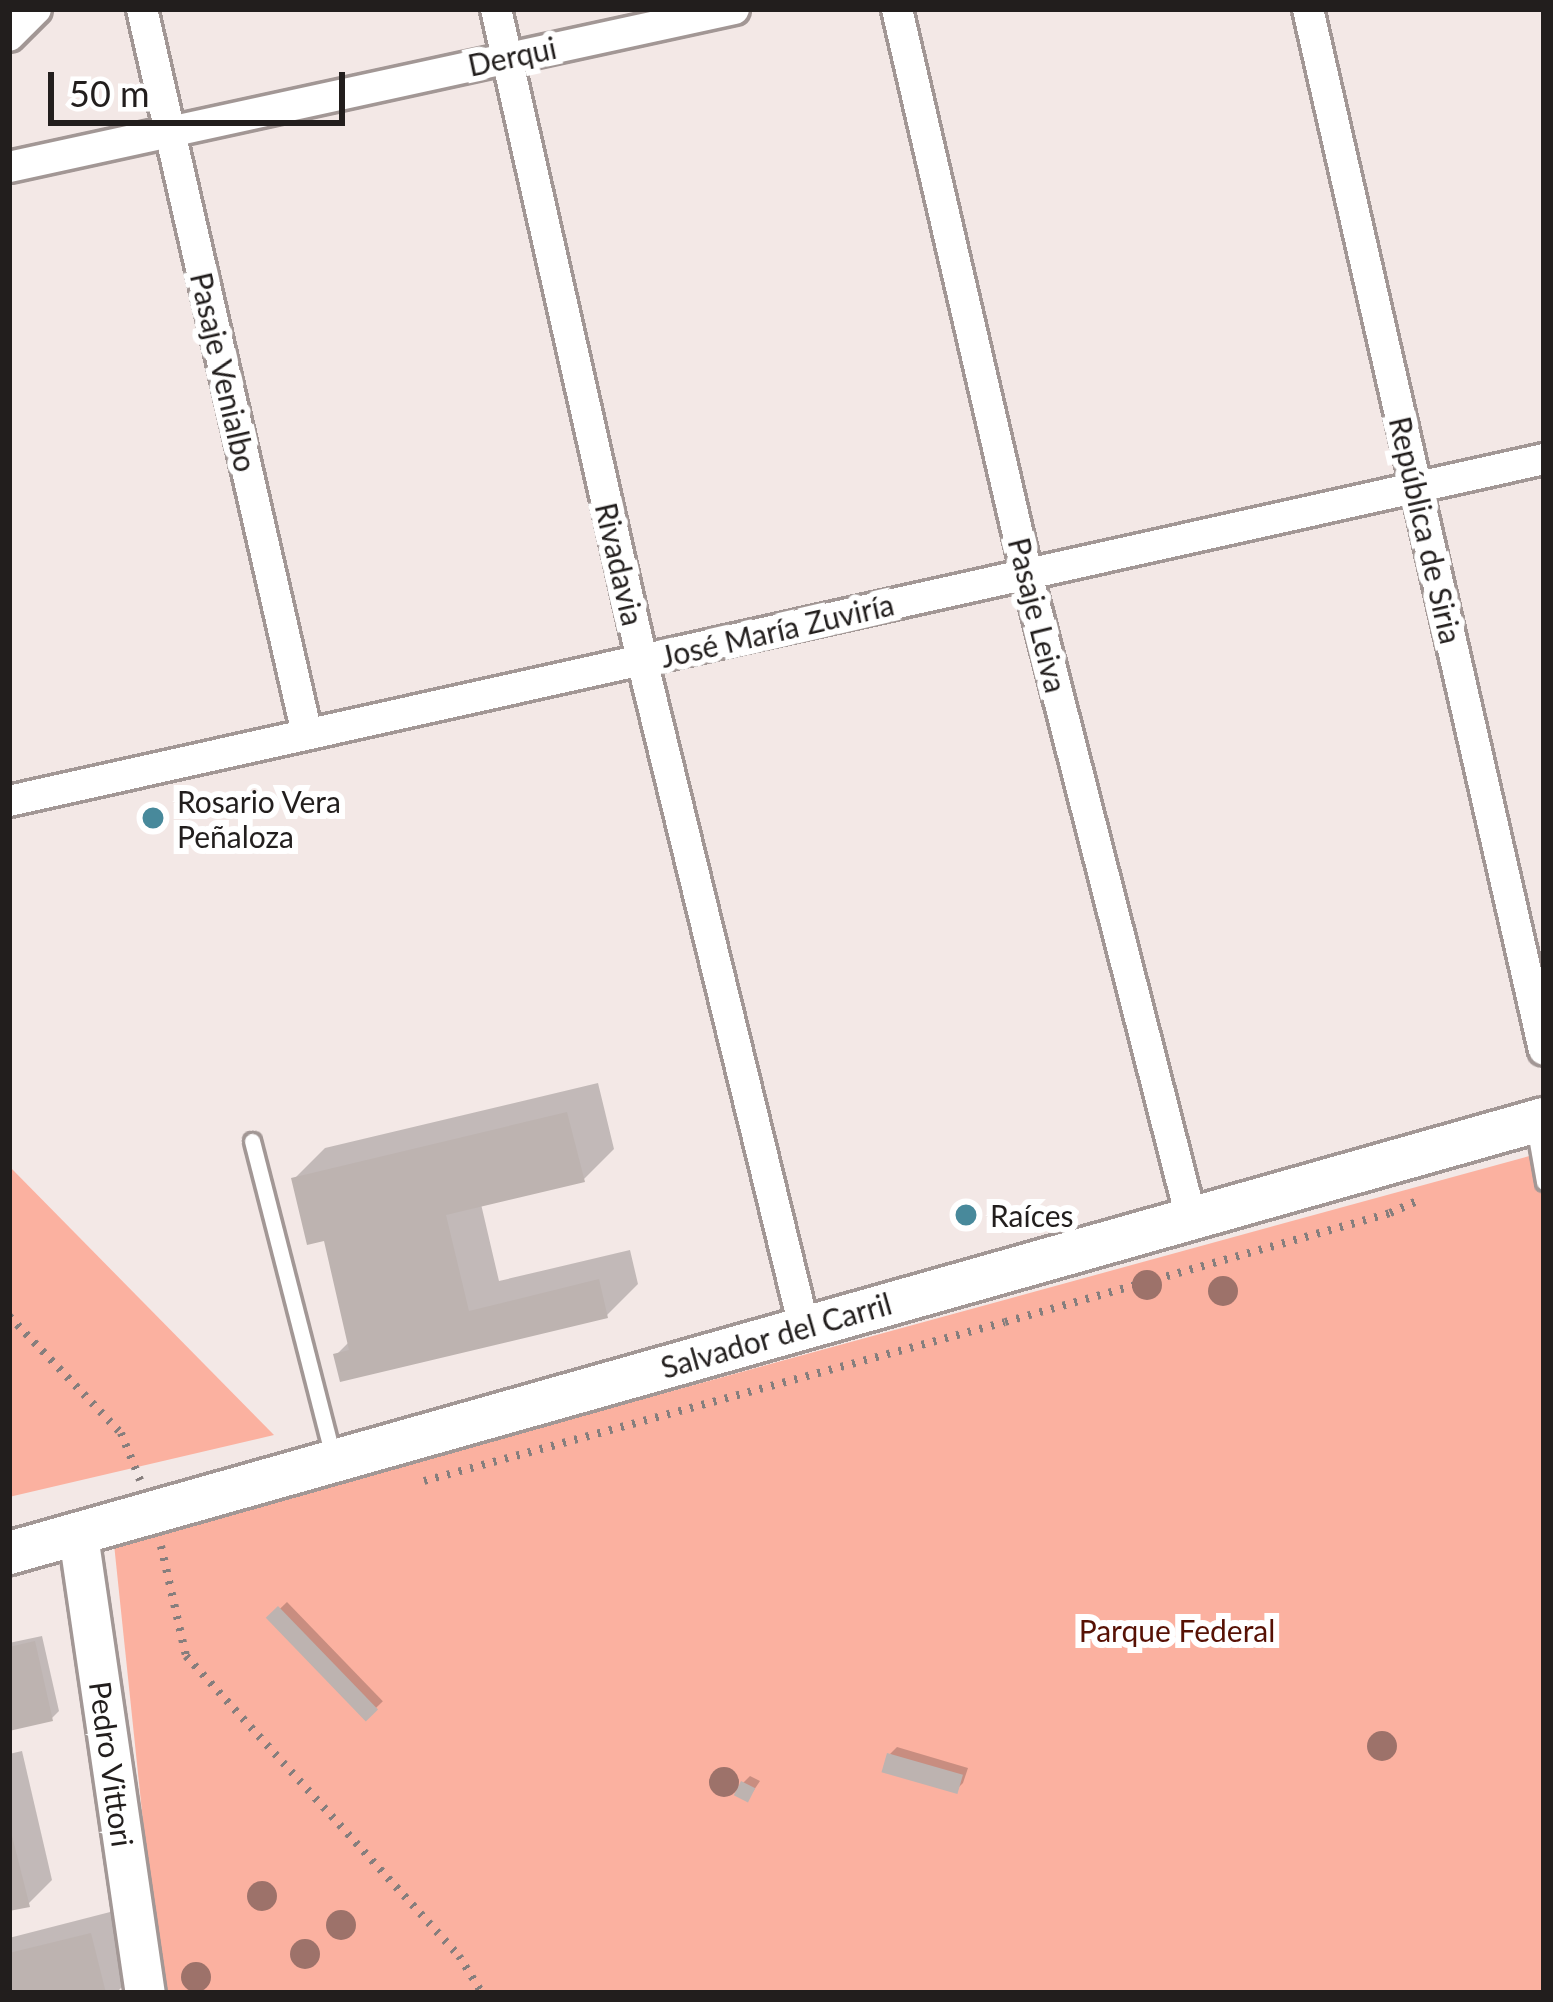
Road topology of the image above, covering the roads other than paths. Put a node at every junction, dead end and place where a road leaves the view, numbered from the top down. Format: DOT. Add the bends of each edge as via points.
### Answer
graph roads {
  1 [pos="36,9"];
  2 [pos="142,9"];
  3 [pos="496,9"];
  4 [pos="734,9"];
  5 [pos="897,9"];
  6 [pos="1308,9"];
  7 [pos="9,36"];
  8 [pos="506,56"];
  9 [pos="170,131"];
  10 [pos="9,167"];
  11 [pos="1544,459"];
  12 [pos="1416,487"];
  13 [pos="1027,574"];
  14 [pos="642,660"];
  15 [pos="307,734"];
  16 [pos="9,801"];
  17 [pos="1544,1050"];
  18 [pos="1539,1120"];
  19 [pos="252,1142"];
  20 [pos="1544,1182"];
  21 [pos="1191,1219"];
  22 [pos="804,1327"];
  23 [pos="334,1460"];
  24 [pos="78,1535"];
  25 [pos="9,1553"];
  26 [pos="145,1993"];
  1 -- 7 [label="street"];
  2 -- 9 [label="street, Pasaje Venialbo"];
  3 -- 8 [label="street, Rivadavia"];
  4 -- 8 [label="street, Derqui"];
  5 -- 13 [label="street, Pasaje Leiva"];
  6 -- 12 [label="street, República de Siria"];
  8 -- 9 [label="street, Derqui"];
  8 -- 14 [label="street, Rivadavia"];
  9 -- 10 [label="street, Derqui"];
  9 -- 15 [label="street, Pasaje Venialbo"];
  11 -- 12 [label="street, José María Zuviría"];
  12 -- 13 [label="street, José María Zuviría"];
  12 -- 17 [label="street, República de Siria"];
  13 -- 14 [label="street, José María Zuviría"];
  13 -- 21 [label="street, Pasaje Leiva"];
  14 -- 15 [label="street, José María Zuviría"];
  14 -- 22 [label="street, Rivadavia"];
  15 -- 16 [label="street, José María Zuviría"];
  18 -- 20 [label="lane"];
  18 -- 21 [label="main road, Salvador del Carril"];
  19 -- 23 [label="lane"];
  21 -- 22 [label="main road, Salvador del Carril"];
  22 -- 23 [label="main road, Salvador del Carril"];
  23 -- 24 [label="main road, Salvador del Carril"];
  24 -- 25 [label="main road, Salvador del Carril"];
  24 -- 26 [label="street, Pedro Vittori"];
}
